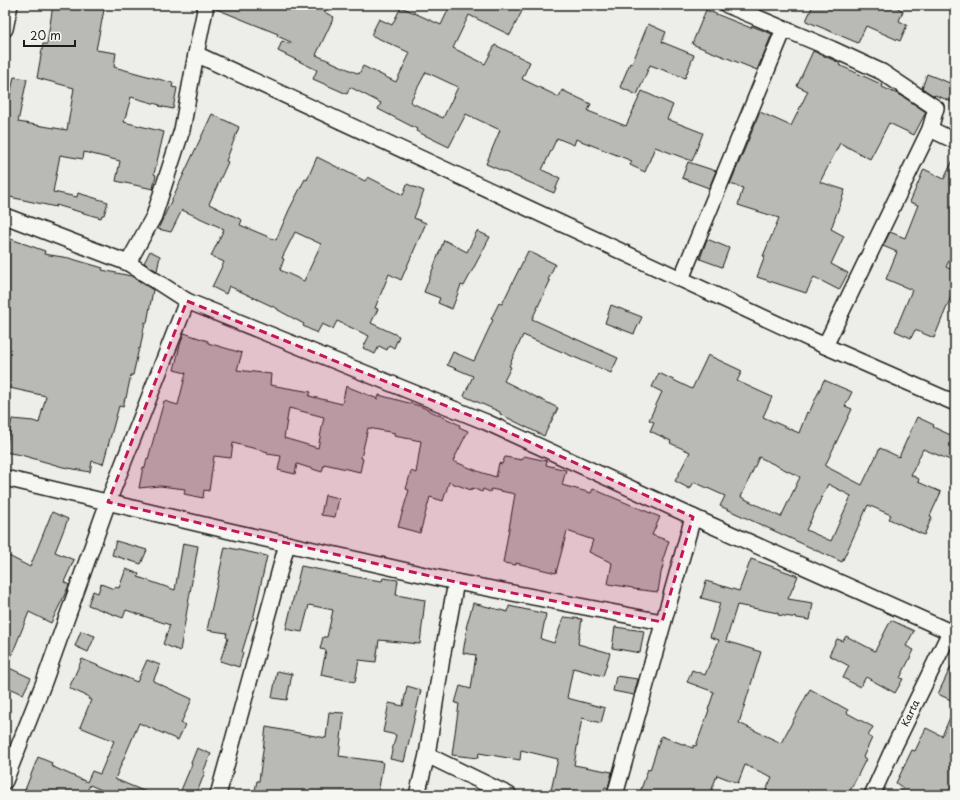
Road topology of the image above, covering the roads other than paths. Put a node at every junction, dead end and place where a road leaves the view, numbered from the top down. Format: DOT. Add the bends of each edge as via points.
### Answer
graph roads {
  1 [pos="10,5"];
  2 [pos="206,5"];
  3 [pos="727,5"];
  4 [pos="5,29"];
  5 [pos="784,29"];
  6 [pos="196,54"];
  7 [pos="930,129"];
  8 [pos="955,141"];
  9 [pos="5,216"];
  10 [pos="128,263"];
  11 [pos="681,279"];
  12 [pos="187,301"];
  13 [pos="825,346"];
  14 [pos="955,403"];
  15 [pos="5,478"];
  16 [pos="108,502"];
  17 [pos="692,517"];
  18 [pos="287,544"];
  19 [pos="456,582"];
  20 [pos="662,622"];
  21 [pos="952,633"];
  22 [pos="427,755"];
  23 [pos="5,782"];
  24 [pos="218,795"];
  25 [pos="417,795"];
  26 [pos="509,795"];
  27 [pos="615,795"];
  28 [pos="872,795"];
  1 -- 4 [label="street"];
  2 -- 6 [label="street"];
  3 -- 5 [label="street"];
  5 -- 7 [label="street" via="882,72 936,108"];
  5 -- 11 [label="street"];
  6 -- 10 [label="street" via="182,130 157,209"];
  6 -- 11 [label="street"];
  7 -- 8 [label="street"];
  7 -- 13 [label="street"];
  9 -- 10 [label="street"];
  10 -- 12 [label="street"];
  11 -- 13 [label="street"];
  12 -- 16 [label="street"];
  12 -- 17 [label="street" via="486,422"];
  13 -- 14 [label="street"];
  15 -- 16 [label="street"];
  16 -- 18 [label="street"];
  16 -- 23 [label="street" via="44,682"];
  17 -- 20 [label="street"];
  17 -- 21 [label="street"];
  18 -- 19 [label="street"];
  18 -- 24 [label="street"];
  19 -- 20 [label="street"];
  19 -- 22 [label="street"];
  20 -- 27 [label="street"];
  21 -- 28 [label="street, Karta" via="890,753"];
  22 -- 25 [label="street"];
  22 -- 26 [label="street"];
}
